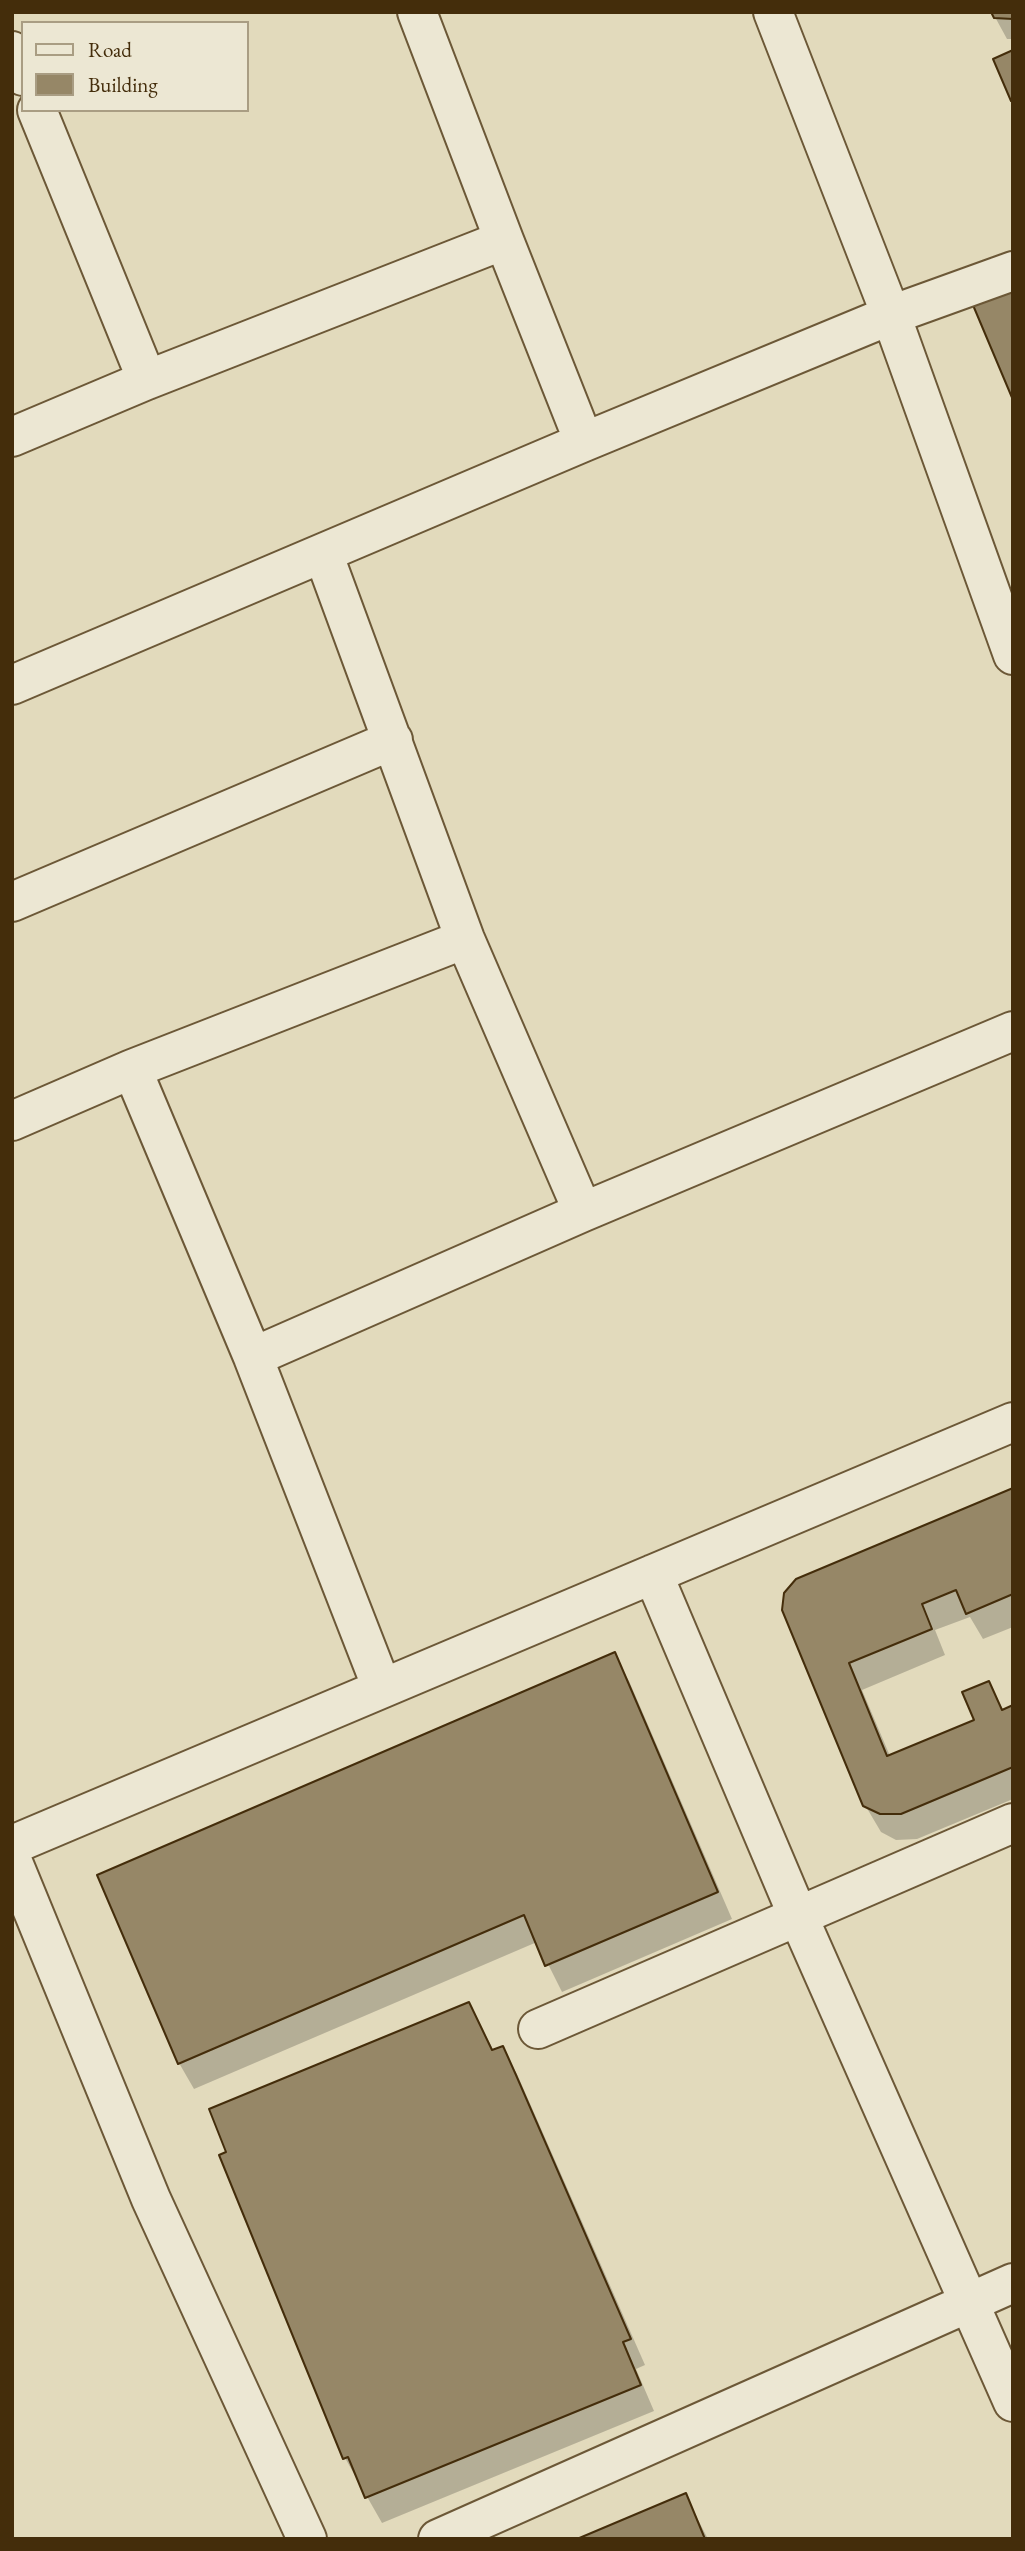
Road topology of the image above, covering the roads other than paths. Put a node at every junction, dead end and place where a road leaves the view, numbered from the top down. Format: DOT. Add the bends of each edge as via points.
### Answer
graph roads {
  1 [pos="417,12"];
  2 [pos="773,12"];
  3 [pos="12,51"];
  4 [pos="21,71"];
  5 [pos="38,112"];
  6 [pos="504,240"];
  7 [pos="1013,271"];
  8 [pos="891,315"];
  9 [pos="148,380"];
  10 [pos="12,437"];
  11 [pos="584,442"];
  12 [pos="323,553"];
  13 [pos="1013,655"];
  14 [pos="12,685"];
  15 [pos="393,740"];
  16 [pos="12,902"];
  17 [pos="465,939"];
  18 [pos="1013,1031"];
  19 [pos="132,1069"];
  20 [pos="12,1121"];
  21 [pos="583,1212"];
  22 [pos="253,1357"];
  23 [pos="1013,1422"];
  24 [pos="653,1574"];
  25 [pos="382,1688"];
  26 [pos="1013,1824"];
  27 [pos="12,1845"];
  28 [pos="12,1860"];
  29 [pos="798,1916"];
  30 [pos="538,2029"];
  31 [pos="1013,2283"];
  32 [pos="968,2303"];
  33 [pos="1013,2402"];
  34 [pos="307,2539"];
  35 [pos="438,2539"];
  1 -- 6 [label="street"];
  2 -- 8 [label="street"];
  3 -- 4 [label="street"];
  5 -- 9 [label="street"];
  6 -- 9 [label="street"];
  6 -- 11 [label="street"];
  7 -- 8 [label="street"];
  8 -- 11 [label="street"];
  8 -- 13 [label="street"];
  9 -- 10 [label="street"];
  11 -- 12 [label="street"];
  12 -- 14 [label="street"];
  12 -- 15 [label="street"];
  15 -- 16 [label="street"];
  15 -- 17 [label="street"];
  17 -- 19 [label="street"];
  17 -- 21 [label="street"];
  18 -- 21 [label="street"];
  19 -- 20 [label="street"];
  19 -- 22 [label="street"];
  21 -- 22 [label="street"];
  22 -- 25 [label="street"];
  23 -- 24 [label="street"];
  24 -- 25 [label="street"];
  24 -- 29 [label="street"];
  25 -- 27 [label="street"];
  26 -- 29 [label="street"];
  28 -- 34 [label="street" via="151,2199"];
  29 -- 30 [label="street"];
  29 -- 32 [label="street"];
  31 -- 32 [label="street"];
  32 -- 33 [label="street"];
  32 -- 35 [label="street"];
}
